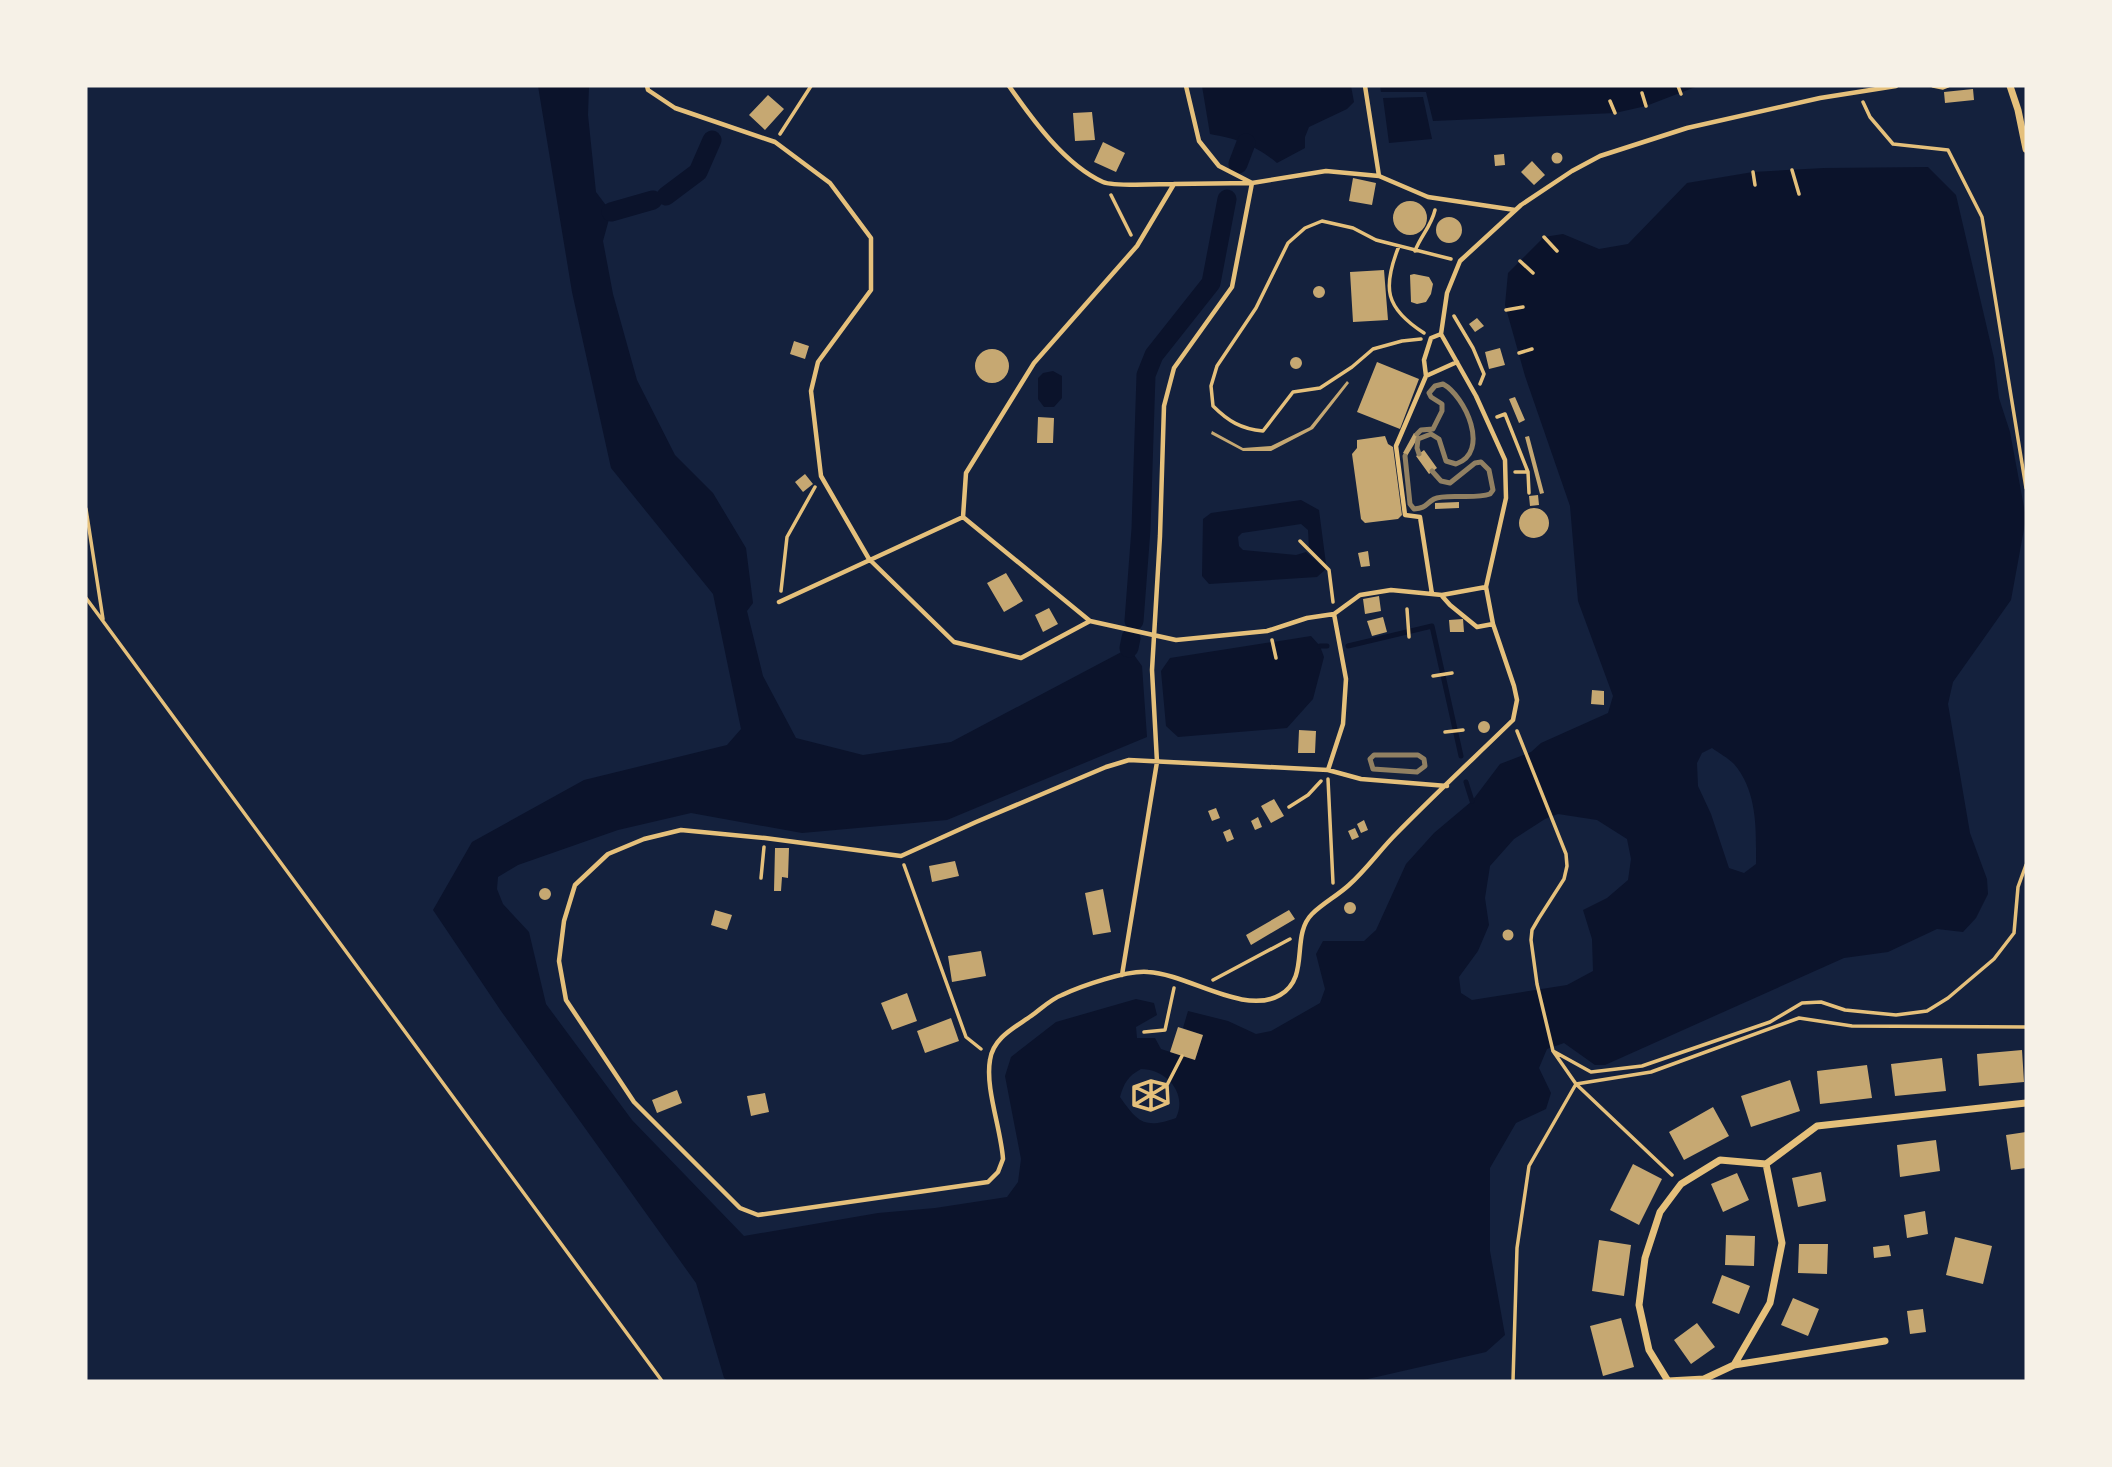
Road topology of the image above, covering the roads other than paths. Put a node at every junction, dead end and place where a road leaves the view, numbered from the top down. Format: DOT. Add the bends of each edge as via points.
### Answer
graph roads {
  1 [pos="647,86"];
  2 [pos="1009,86"];
  3 [pos="1186,86"];
  4 [pos="1365,86"];
  5 [pos="1896,86"];
  6 [pos="2010,86"];
  7 [pos="2026,149"];
  8 [pos="1379,176"];
  9 [pos="1252,183"];
  10 [pos="1174,184"];
  11 [pos="1515,211"];
  12 [pos="1441,334"];
  13 [pos="1457,362"];
  14 [pos="1426,376"];
  15 [pos="963,517"];
  16 [pos="869,559"];
  17 [pos="1486,587"];
  18 [pos="1432,594"];
  19 [pos="1441,595"];
  20 [pos="779,602"];
  21 [pos="1334,614"];
  22 [pos="1090,621"];
  23 [pos="1493,624"];
  24 [pos="1153,635"];
  25 [pos="1157,762"];
  26 [pos="1328,770"];
  27 [pos="1447,786"];
  28 [pos="1122,975"];
  29 [pos="2026,1103"];
  30 [pos="1766,1164"];
  31 [pos="1885,1341"];
  32 [pos="1734,1365"];
  33 [pos="1668,1381"];
  1 -- 16 [label="lane" via="675,107 775,142 830,183 871,238 871,290 818,362 811,391 821,476"];
  2 -- 10 [label="lane" via="1068,158 1105,184"];
  3 -- 9 [label="lane" via="1199,141 1219,166"];
  4 -- 8 [label="lane"];
  5 -- 11 [label="lane" via="1687,128 1600,156"];
  6 -- 7 [label="street"];
  8 -- 9 [label="lane" via="1326,171"];
  8 -- 11 [label="lane" via="1437,198"];
  9 -- 10 [label="lane"];
  9 -- 24 [label="lane" via="1232,287 1174,368 1164,406"];
  10 -- 15 [label="lane" via="1137,246 1034,363 966,472"];
  11 -- 12 [label="lane" via="1460,261 1447,293"];
  12 -- 13 [label="lane"];
  12 -- 14 [label="lane" via="1432,338 1424,360"];
  13 -- 14 [label="lane"];
  13 -- 17 [label="lane" via="1505,460 1506,498"];
  14 -- 18 [label="lane" via="1396,446 1405,515 1420,517"];
  15 -- 16 [label="lane"];
  15 -- 22 [label="lane"];
  16 -- 20 [label="lane"];
  16 -- 22 [label="lane" via="954,642 1021,657"];
  17 -- 19 [label="lane"];
  17 -- 23 [label="lane"];
  18 -- 19 [label="lane"];
  18 -- 21 [label="lane" via="1391,590 1360,595"];
  19 -- 23 [label="lane" via="1477,627"];
  21 -- 24 [label="lane" via="1268,631 1176,640"];
  21 -- 26 [label="lane" via="1346,679 1343,724"];
  22 -- 24 [label="lane"];
  23 -- 27 [label="lane" via="1517,700 1513,720"];
  24 -- 25 [label="lane"];
  25 -- 26 [label="lane"];
  25 -- 28 [label="lane"];
  25 -- 28 [label="lane" via="1129,760 1106,767 901,856 681,830 644,839 608,854 575,885 559,961 566,1000 634,1102 740,1208 758,1216 988,1182 1003,1159 988,1072 997,1040 1060,995"];
  26 -- 27 [label="lane" via="1361,779"];
  27 -- 28 [label="lane" via="1349,886 1309,917 1297,976 1280,995 1262,1002 1242,1000 1149,972"];
  29 -- 30 [label="street" via="1817,1126"];
  30 -- 32 [label="street" via="1782,1242 1770,1303"];
  30 -- 33 [label="street" via="1720,1160 1681,1184 1660,1212 1645,1258 1639,1305 1649,1350"];
  31 -- 32 [label="street"];
  32 -- 33 [label="street" via="1704,1379"];
}
